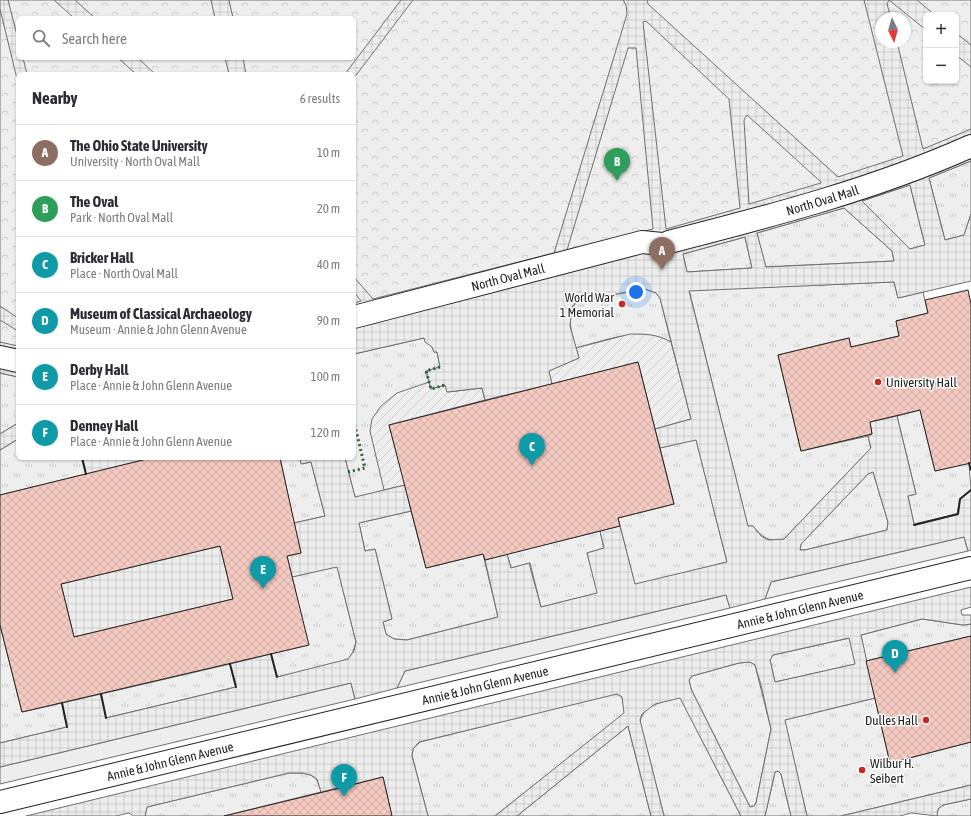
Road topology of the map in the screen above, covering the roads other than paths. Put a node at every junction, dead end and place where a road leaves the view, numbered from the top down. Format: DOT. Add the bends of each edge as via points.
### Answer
graph roads {
  1 [pos="971,146"];
  2 [pos="356,316"];
  3 [pos="0,357"];
  4 [pos="16,361"];
  5 [pos="971,568"];
  6 [pos="0,802"];
  1 -- 2 [label="street, North Oval Mall" via="843,193 748,222 665,243 642,242"];
  3 -- 4 [label="street"];
  5 -- 6 [label="street, Annie & John Glenn Avenue"];
}
